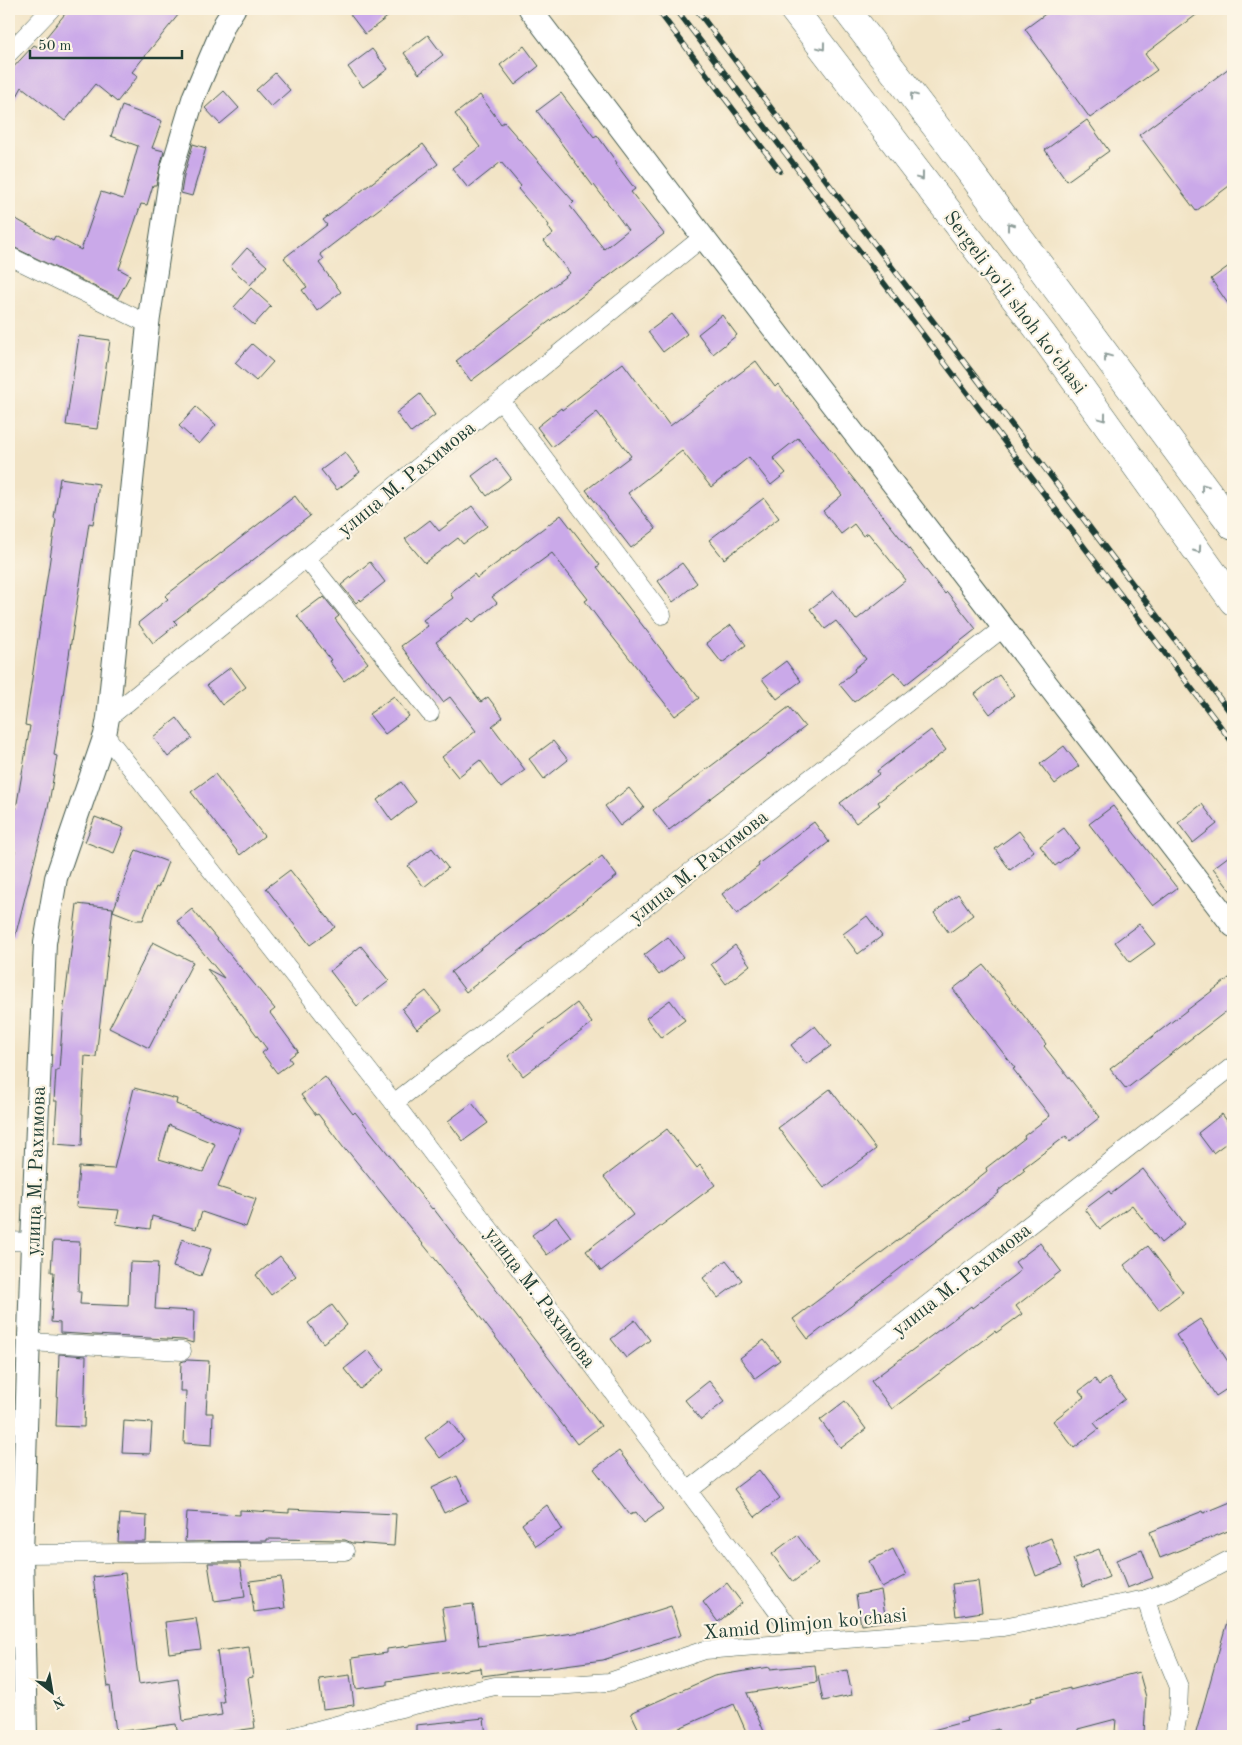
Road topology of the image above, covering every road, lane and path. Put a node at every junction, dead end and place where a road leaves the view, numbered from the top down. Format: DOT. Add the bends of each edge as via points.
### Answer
graph roads {
  1 [pos="51,9"];
  2 [pos="234,9"];
  3 [pos="530,9"];
  4 [pos="793,9"];
  5 [pos="846,9"];
  6 [pos="9,53"];
  7 [pos="703,238"];
  8 [pos="9,256"];
  9 [pos="148,324"];
  10 [pos="501,401"];
  11 [pos="1233,526"];
  12 [pos="306,558"];
  13 [pos="1233,601"];
  14 [pos="662,615"];
  15 [pos="1003,628"];
  16 [pos="430,713"];
  17 [pos="107,726"];
  18 [pos="1233,926"];
  19 [pos="1233,1066"];
  20 [pos="394,1103"];
  21 [pos="9,1242"];
  22 [pos="32,1242"];
  23 [pos="30,1342"];
  24 [pos="182,1352"];
  25 [pos="688,1491"];
  26 [pos="345,1552"];
  27 [pos="22,1554"];
  28 [pos="1233,1558"];
  29 [pos="1146,1599"];
  30 [pos="801,1643"];
  31 [pos="20,1724"];
  32 [pos="295,1736"];
  33 [pos="1174,1736"];
  1 -- 6 [label="street"];
  2 -- 9 [label="street, улица М. Рахимова" via="224,23 194,96 171,172"];
  3 -- 7 [label="street"];
  4 -- 13 [label="main road, Sergeli yo‘li shoh ko‘chasi, one-way" via="1042,334"];
  11 -- 5 [label="main road, Sergeli yo‘li shoh ko‘chasi, one-way"];
  7 -- 10 [label="street, улица М. Рахимова"];
  7 -- 15 [label="street"];
  8 -- 9 [label="street"];
  9 -- 17 [label="street, улица М. Рахимова"];
  10 -- 12 [label="street, улица М. Рахимова"];
  10 -- 14 [label="street"];
  12 -- 16 [label="street"];
  12 -- 17 [label="street, улица М. Рахимова"];
  15 -- 18 [label="street"];
  15 -- 20 [label="street, улица М. Рахимова"];
  17 -- 20 [label="street, улица М. Рахимова"];
  17 -- 22 [label="street, улица М. Рахимова" via="56,878 48,918"];
  19 -- 25 [label="street, улица М. Рахимова"];
  20 -- 25 [label="street, улица М. Рахимова"];
  21 -- 22 [label="street"];
  22 -- 23 [label="street, улица М. Рахимова"];
  23 -- 24 [label="street"];
  23 -- 27 [label="street, улица М. Рахимова"];
  25 -- 30 [label="street, улица М. Рахимова"];
  26 -- 27 [label="street"];
  27 -- 31 [label="street, улица М. Рахимова"];
  28 -- 29 [label="street, Xamid Olimjon ko'chasi" via="1188,1582"];
  29 -- 30 [label="street, Xamid Olimjon ko'chasi" via="1003,1627"];
  29 -- 33 [label="street" via="1179,1687"];
  30 -- 32 [label="street, Xamid Olimjon ko'chasi" via="706,1650 609,1682 495,1686"];
}
